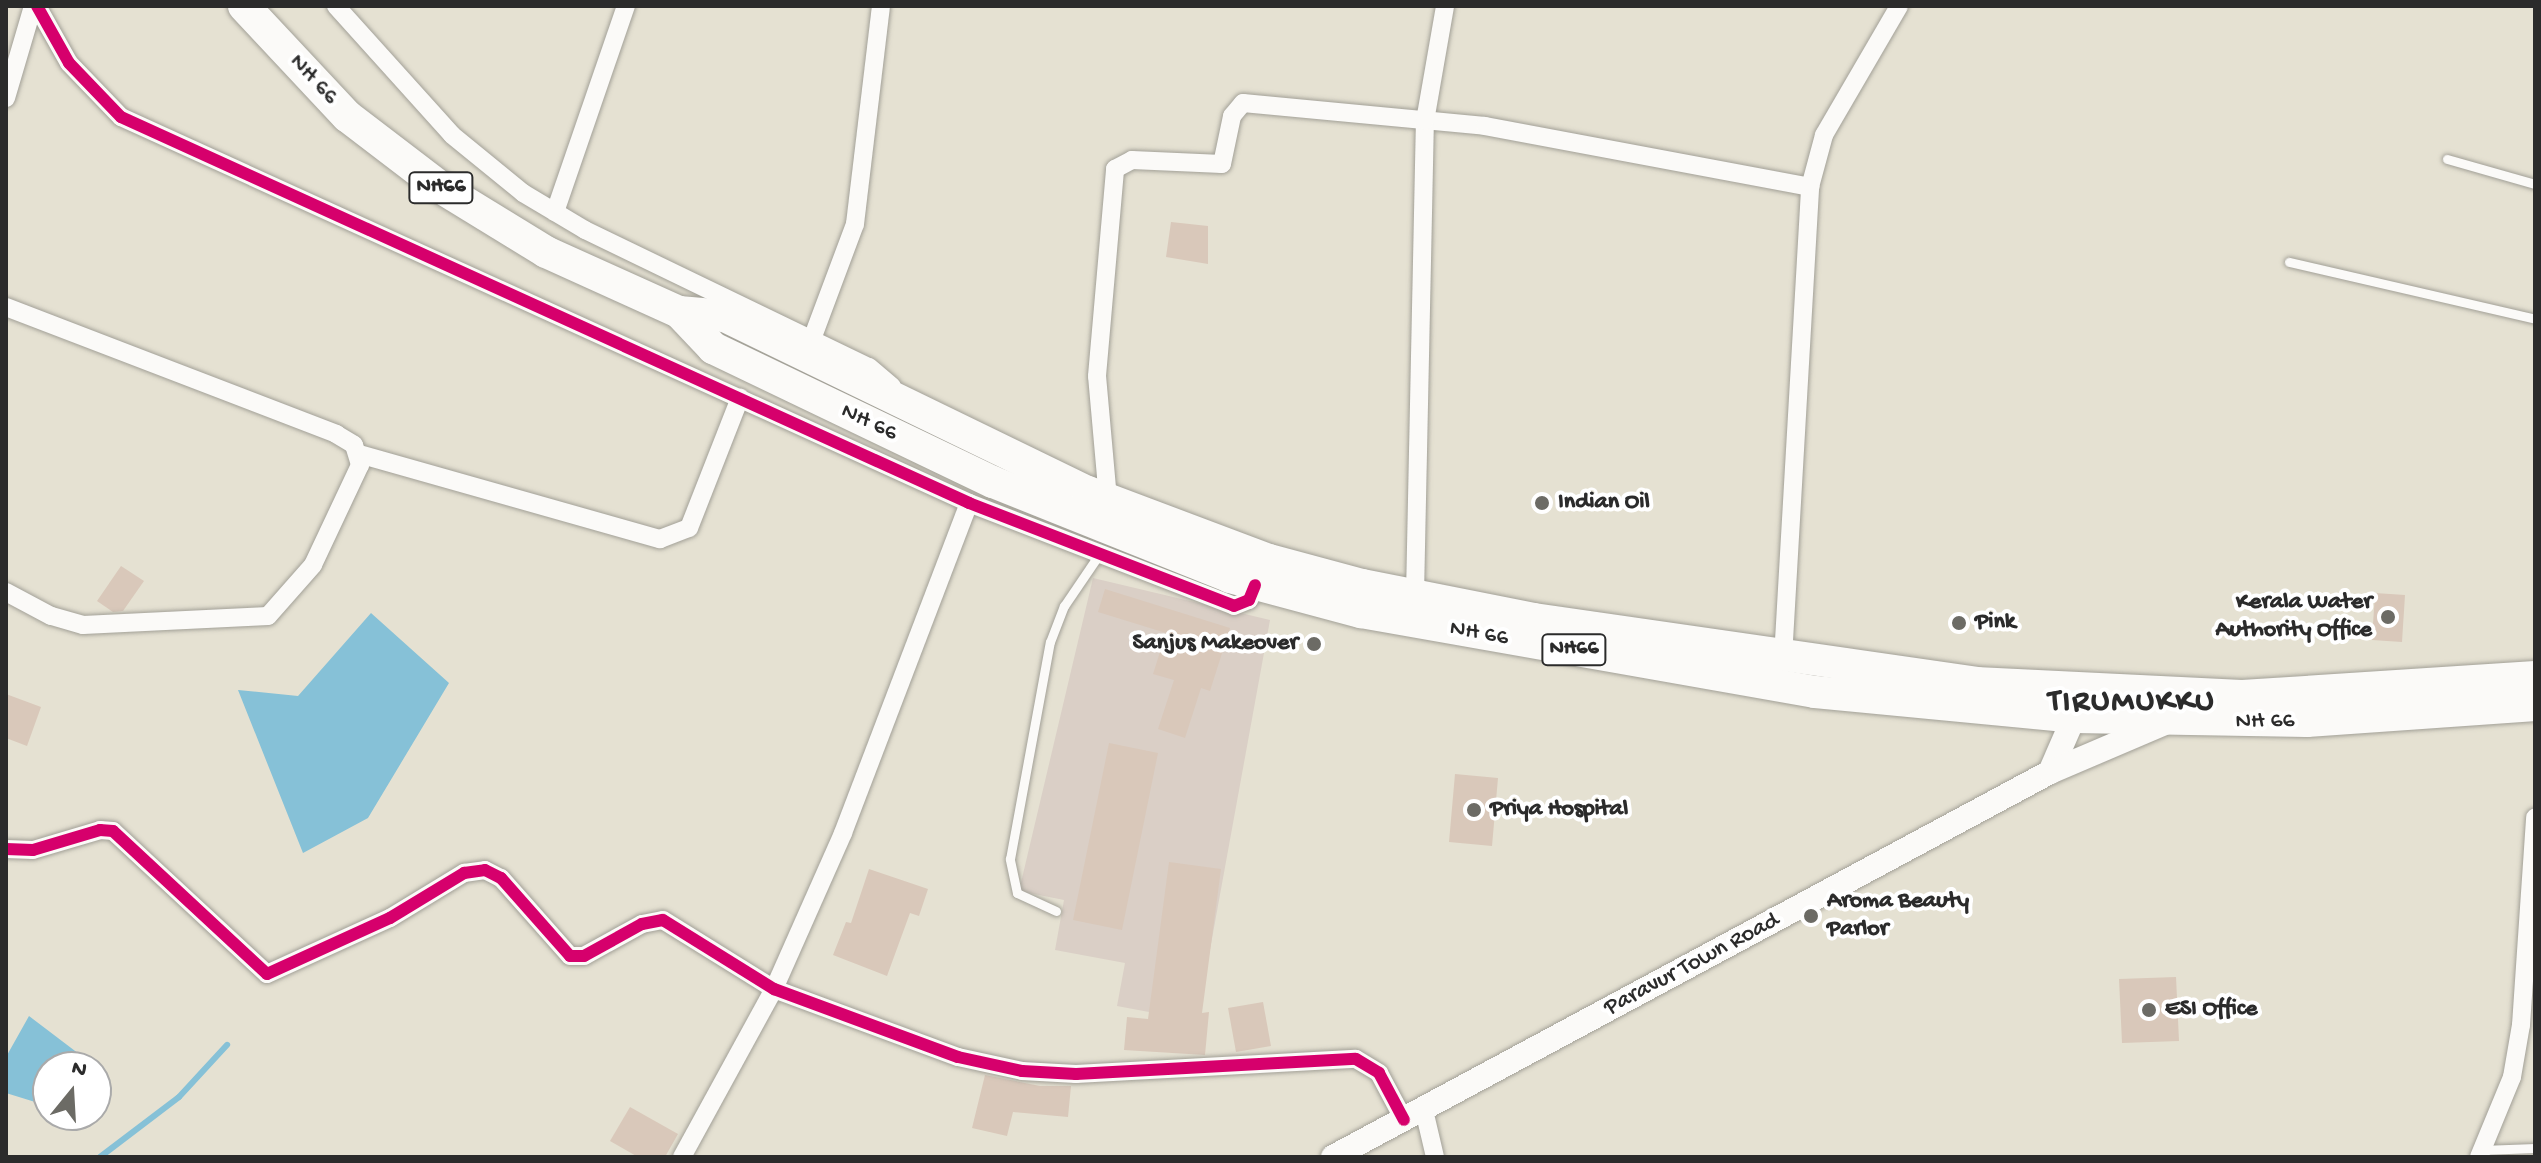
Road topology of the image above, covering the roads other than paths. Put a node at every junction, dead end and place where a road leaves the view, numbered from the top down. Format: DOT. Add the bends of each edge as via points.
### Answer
graph roads {
  1 [pos="35,6"];
  2 [pos="244,6"];
  3 [pos="626,6"];
  4 [pos="881,6"];
  5 [pos="1445,6"];
  6 [pos="1899,6"];
  7 [pos="342,9"];
  8 [pos="6,98"];
  9 [pos="1425,121"];
  10 [pos="2447,159"];
  11 [pos="2535,184"];
  12 [pos="1810,187"];
  13 [pos="555,212"];
  14 [pos="2289,262"];
  15 [pos="6,307"];
  16 [pos="679,312"];
  17 [pos="2535,319"];
  18 [pos="812,339"];
  19 [pos="740,398"];
  20 [pos="899,403"];
  21 [pos="359,454"];
  22 [pos="1108,499"];
  23 [pos="969,503"];
  24 [pos="1098,556"];
  25 [pos="1255,585"];
  26 [pos="6,592"];
  27 [pos="1415,595"];
  28 [pos="1783,658"];
  29 [pos="2535,677"];
  30 [pos="2535,705"];
  31 [pos="2074,717"];
  32 [pos="2165,723"];
  33 [pos="2050,772"];
  34 [pos="2535,817"];
  35 [pos="6,849"];
  36 [pos="1056,911"];
  37 [pos="774,989"];
  38 [pos="1414,1115"];
  39 [pos="2535,1148"];
  40 [pos="2481,1153"];
  41 [pos="682,1157"];
  42 [pos="1333,1157"];
  43 [pos="1435,1157"];
  1 -- 8 [label="street"];
  1 -- 19 [label="street" via="69,63 121,117"];
  2 -- 16 [label="highway, NH 66 / NH66" via="347,116 440,187 546,252"];
  3 -- 13 [label="street"];
  4 -- 18 [label="street" via="855,224"];
  5 -- 9 [label="street"];
  6 -- 12 [label="street" via="1824,135"];
  7 -- 13 [label="street" via="452,135"];
  9 -- 12 [label="street" via="1485,126"];
  9 -- 22 [label="street" via="1243,103 1232,116 1222,164 1120,163 1110,185 1097,376"];
  9 -- 27 [label="street"];
  10 -- 11 [label="lane"];
  12 -- 28 [label="street"];
  13 -- 18 [label="street"];
  14 -- 17 [label="lane"];
  15 -- 21 [label="street" via="166,372 273,406 336,434"];
  16 -- 20 [label="highway, NH 66 / NH66" via="725,316"];
  16 -- 25 [label="highway, NH 66 / NH66" via="713,348 979,475 1146,547"];
  18 -- 20 [label="street" via="886,378"];
  19 -- 21 [label="street" via="689,528 660,539"];
  19 -- 23 [label="street"];
  20 -- 22 [label="highway, NH 66 / NH66"];
  21 -- 26 [label="street" via="356,481 313,565 268,616 83,625 51,616"];
  22 -- 27 [label="highway, NH 66 / NH66" via="1269,560"];
  23 -- 24 [label="street"];
  23 -- 37 [label="street" via="843,833"];
  24 -- 25 [label="street" via="1234,606 1249,600"];
  24 -- 36 [label="lane" via="1064,606 1050,642 1010,859 1017,893"];
  25 -- 31 [label="highway, NH 66 / NH66" via="1457,630 1815,692"];
  27 -- 28 [label="highway, NH 66 / NH66"];
  28 -- 29 [label="highway, NH 66 / NH66" via="1976,683 2242,696"];
  30 -- 32 [label="highway, NH 66 / NH66" via="2307,721"];
  31 -- 32 [label="highway, NH 66 / NH66"];
  31 -- 33 [label="main road"];
  32 -- 33 [label="main road, Paravur Town Road"];
  33 -- 38 [label="main road, Paravur Town Road"];
  34 -- 40 [label="street" via="2519,1038 2512,1077"];
  35 -- 37 [label="street" via="33,850 113,831 267,974 390,918 464,873 485,870 501,878 570,956 584,956 642,924 663,920"];
  37 -- 38 [label="street" via="958,1057 1022,1071 1076,1074 1356,1059 1379,1073"];
  37 -- 41 [label="street"];
  38 -- 42 [label="main road, Paravur Town Road"];
  38 -- 43 [label="street"];
  39 -- 40 [label="lane"];
}
